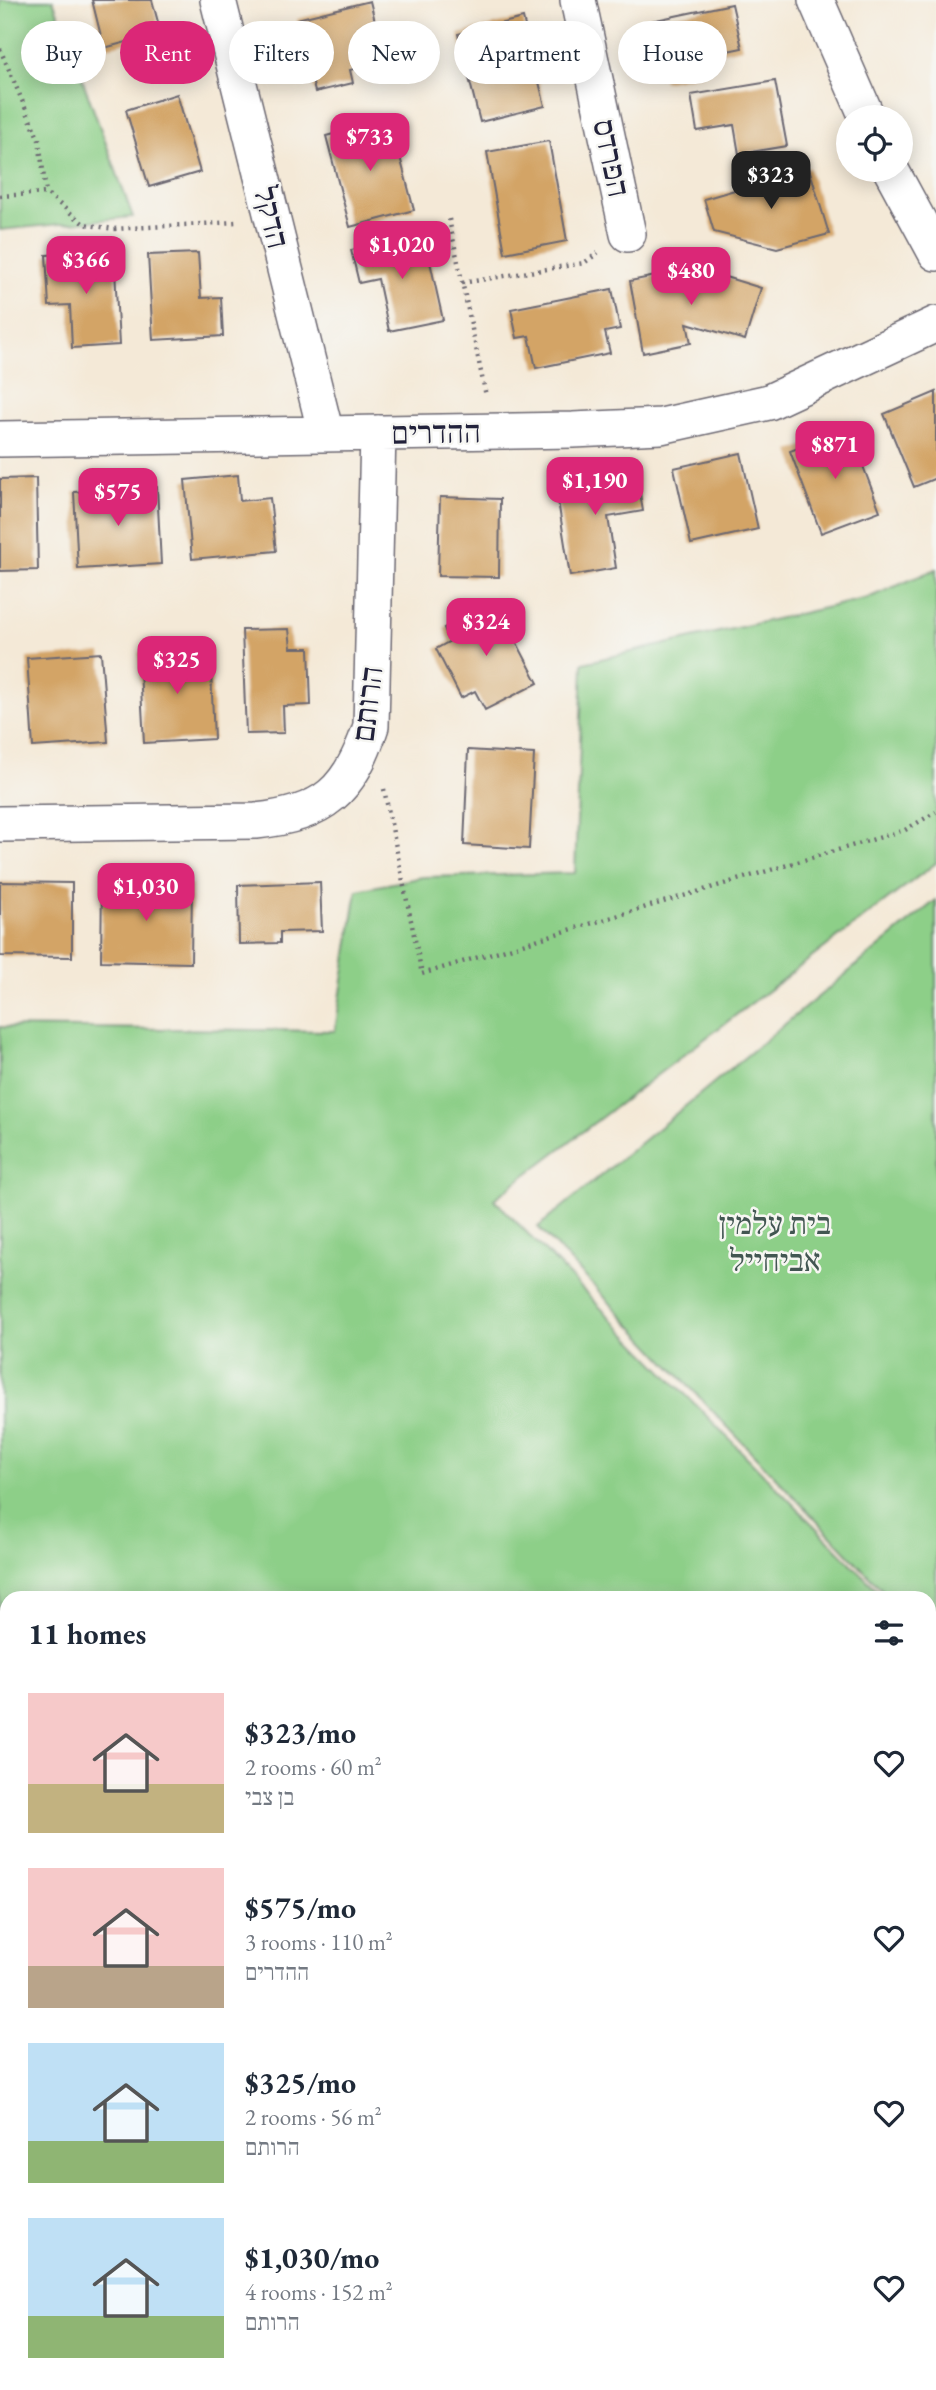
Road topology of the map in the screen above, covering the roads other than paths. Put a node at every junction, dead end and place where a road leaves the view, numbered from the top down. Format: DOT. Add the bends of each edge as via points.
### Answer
graph roads {
  1 [pos="218,0"];
  2 [pos="579,0"];
  3 [pos="816,0"];
  4 [pos="862,105"];
  5 [pos="898,182"];
  6 [pos="628,234"];
  7 [pos="936,253"];
  8 [pos="936,324"];
  9 [pos="326,433"];
  10 [pos="378,433"];
  11 [pos="0,439"];
  12 [pos="0,824"];
  1 -- 9 [label="street, הדקל"];
  2 -- 6 [label="street, הפרדס"];
  3 -- 4 [label="street"];
  5 -- 7 [label="street"];
  8 -- 10 [label="street, ההדרים" via="769,402 716,416 661,426"];
  9 -- 10 [label="street, ההדרים"];
  9 -- 11 [label="street, ההדרים"];
  10 -- 12 [label="street, הרותם" via="371,726 362,756 344,783 316,808 292,818"];
}
